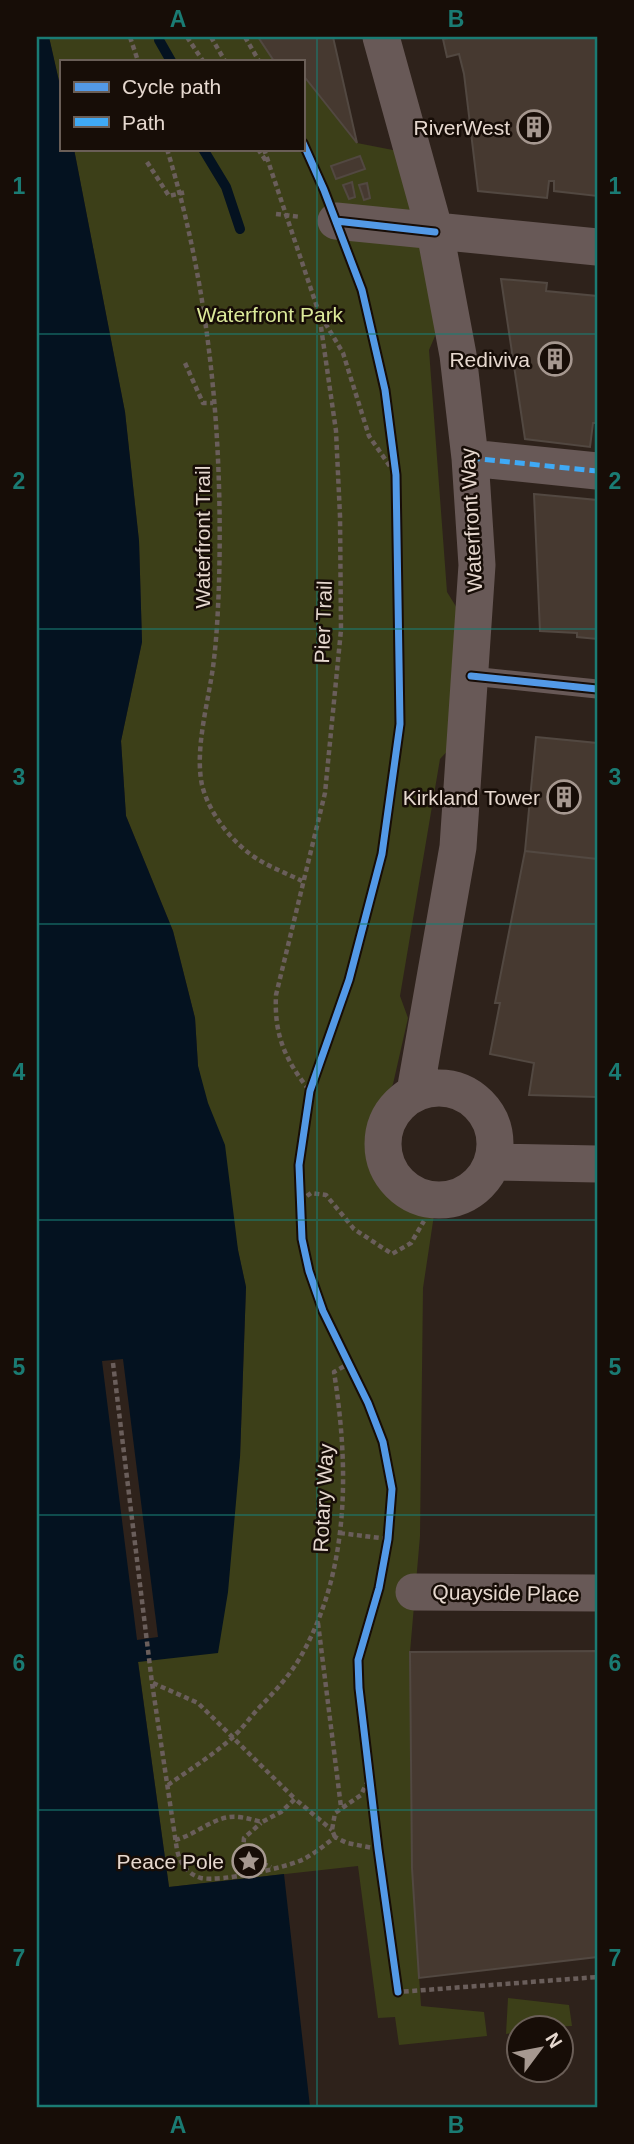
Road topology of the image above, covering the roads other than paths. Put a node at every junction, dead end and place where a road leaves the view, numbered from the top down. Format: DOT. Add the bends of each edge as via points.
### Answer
graph roads {
  1 [pos="381,37"];
  2 [pos="336,221"];
  3 [pos="435,232"];
  4 [pos="597,247"];
  5 [pos="470,458"];
  6 [pos="597,471"];
  7 [pos="471,676"];
  8 [pos="597,689"];
  9 [pos="415,1092"];
  10 [pos="493,1162"];
  11 [pos="597,1164"];
  12 [pos="415,1592"];
  13 [pos="597,1593"];
  1 -- 3 [label="street, Waterfront Way"];
  2 -- 3 [label="street"];
  3 -- 4 [label="street"];
  3 -- 5 [label="street, Waterfront Way" via="458,355"];
  5 -- 6 [label="street"];
  5 -- 7 [label="street, Waterfront Way" via="477,565"];
  7 -- 8 [label="lane"];
  7 -- 9 [label="street, Waterfront Way" via="458,847"];
  9 -- 10 [label="street" via="452,1089 483,1108 492,1125"];
  9 -- 10 [label="street" via="388,1119 383,1137 384,1156 403,1187 436,1200 455,1198 478,1184"];
  10 -- 11 [label="street"];
  12 -- 13 [label="street, Quayside Place"];
}
